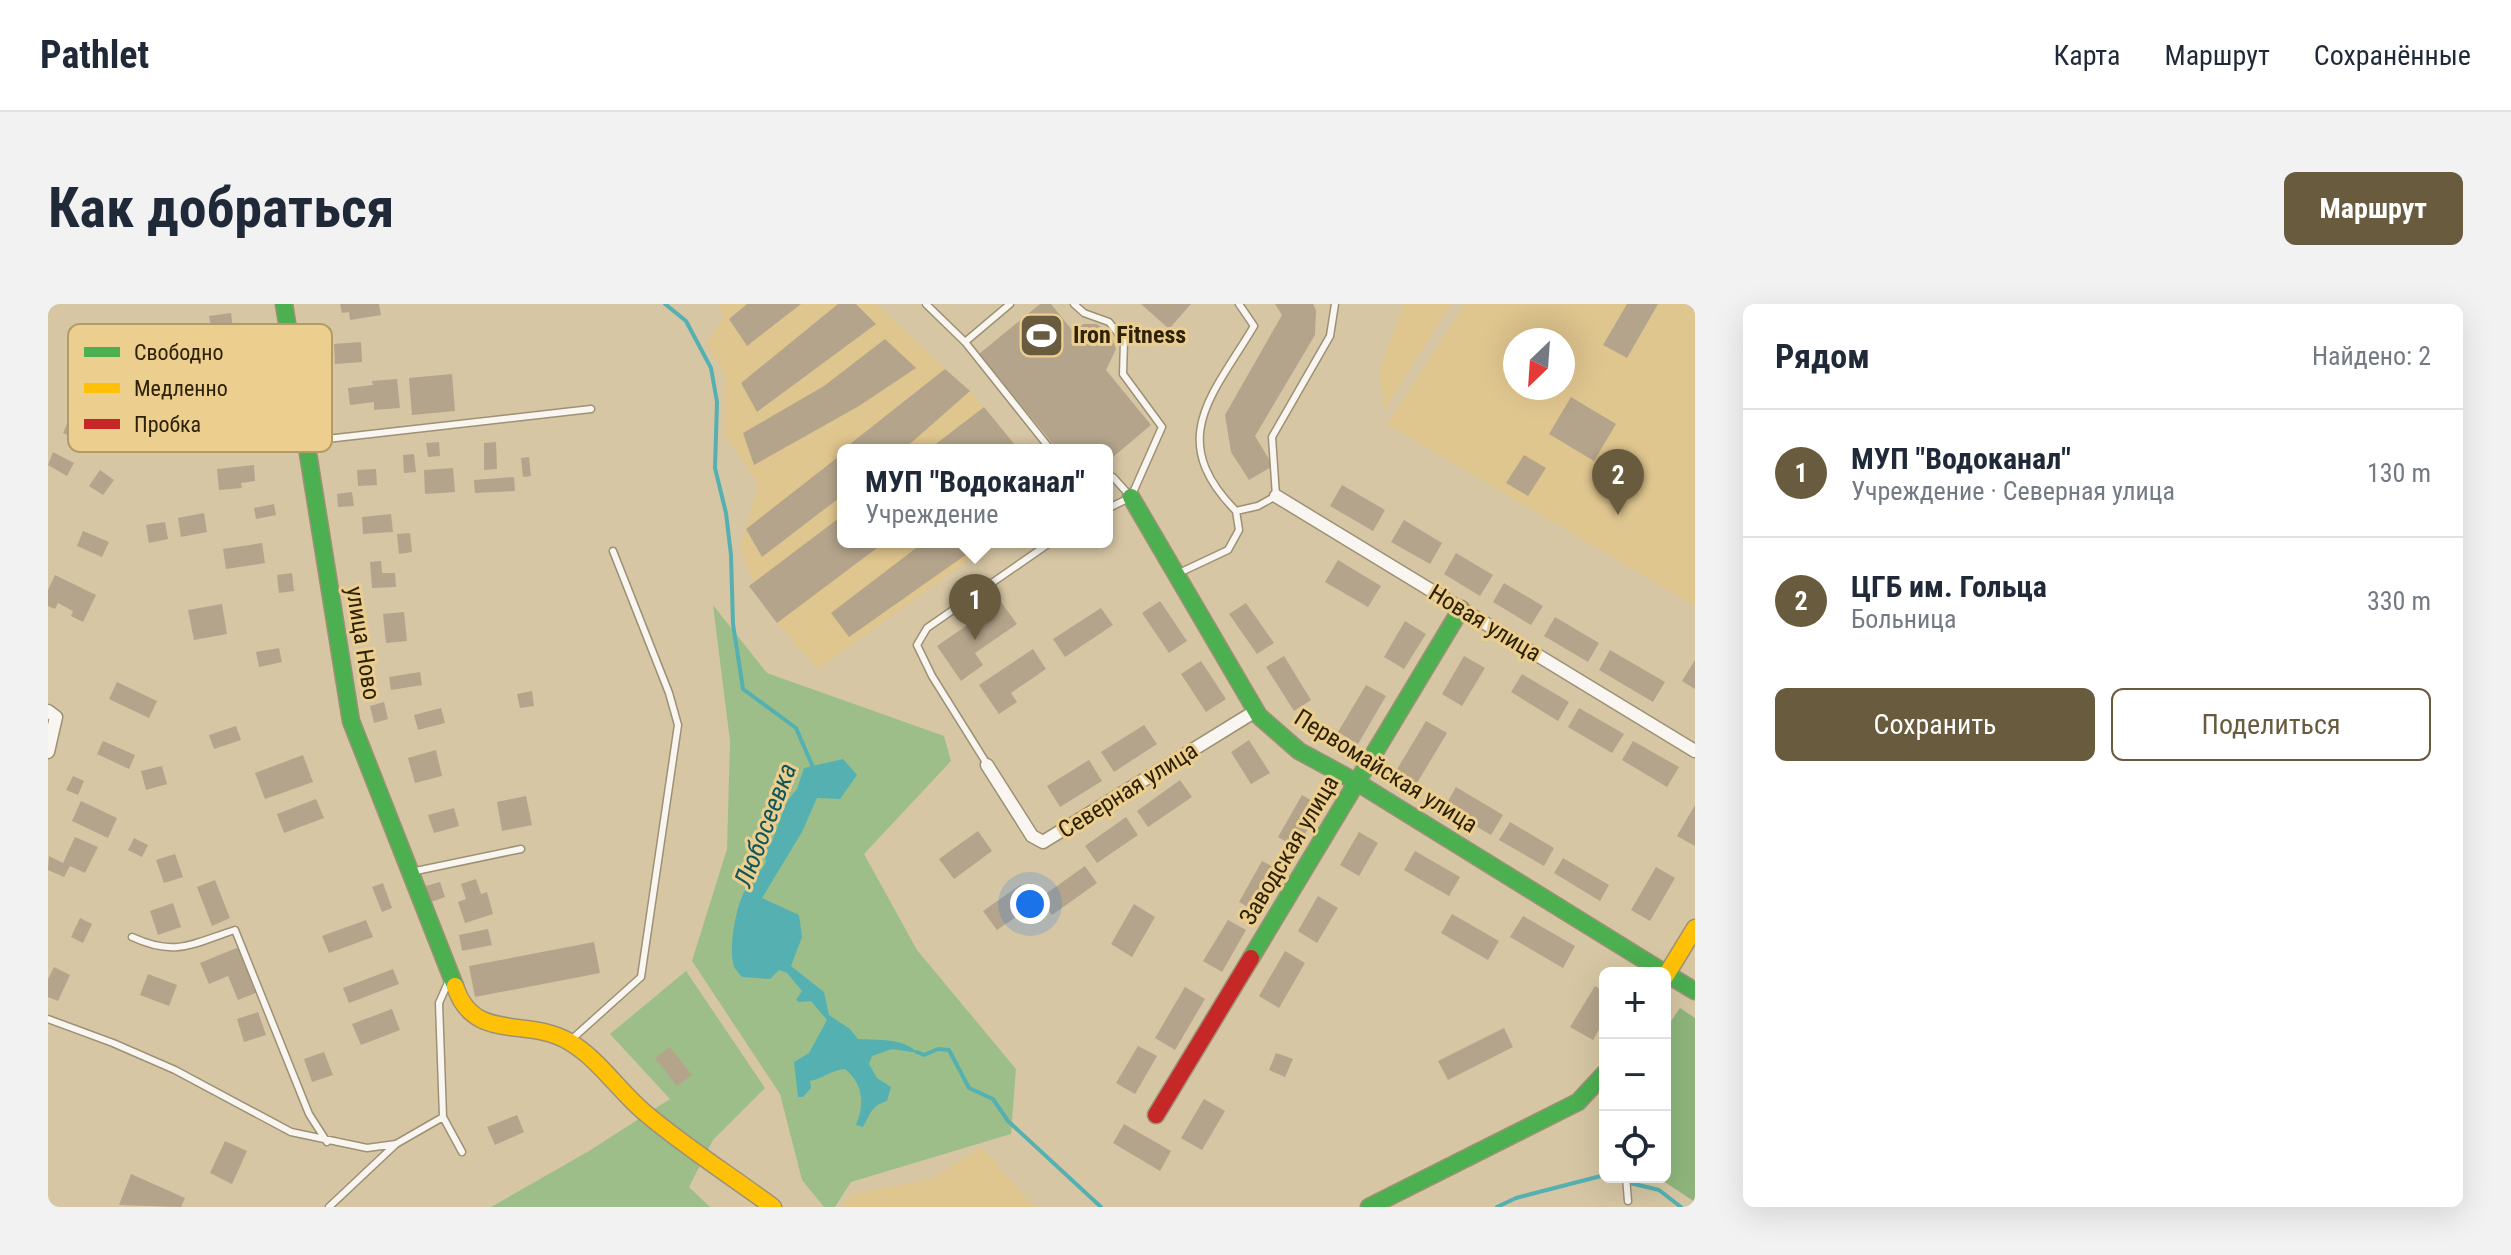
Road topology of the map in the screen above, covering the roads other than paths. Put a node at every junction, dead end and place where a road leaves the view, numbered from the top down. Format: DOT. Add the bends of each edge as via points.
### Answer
graph roads {
  1 [pos="284,304"];
  2 [pos="926,304"];
  3 [pos="1010,304"];
  4 [pos="1074,304"];
  5 [pos="1239,304"];
  6 [pos="1335,304"];
  7 [pos="287,324"];
  8 [pos="965,342"];
  9 [pos="591,409"];
  10 [pos="332,438"];
  11 [pos="1046,444"];
  12 [pos="308,452"];
  13 [pos="1113,477"];
  14 [pos="1276,496"];
  15 [pos="1131,497"];
  16 [pos="1113,506"];
  17 [pos="1236,511"];
  18 [pos="1042,548"];
  19 [pos="613,551"];
  20 [pos="1175,575"];
  21 [pos="1461,609"];
  22 [pos="48,711"];
  23 [pos="1254,712"];
  24 [pos="1695,751"];
  25 [pos="48,752"];
  26 [pos="987,765"];
  27 [pos="1358,783"];
  28 [pos="521,849"];
  29 [pos="411,872"];
  30 [pos="1695,928"];
  31 [pos="132,937"];
  32 [pos="1654,967"];
  33 [pos="1670,967"];
  34 [pos="452,975"];
  35 [pos="1671,977"];
  36 [pos="1695,991"];
  37 [pos="48,1019"];
  38 [pos="569,1042"];
  39 [pos="1599,1079"];
  40 [pos="1156,1115"];
  41 [pos="443,1117"];
  42 [pos="327,1142"];
  43 [pos="396,1144"];
  44 [pos="462,1152"];
  45 [pos="1626,1183"];
  46 [pos="1628,1201"];
  47 [pos="329,1207"];
  48 [pos="773,1207"];
  49 [pos="1369,1207"];
  1 -- 7 [label="street, улица Ново"];
  2 -- 8 [label="lane"];
  3 -- 8 [label="lane"];
  4 -- 15 [label="lane" via="1109,322 1124,341 1123,374 1162,427"];
  5 -- 17 [label="lane" via="1254,326 1202,413 1198,445 1216,490"];
  6 -- 14 [label="lane" via="1330,336 1272,437"];
  8 -- 11 [label="lane"];
  9 -- 10 [label="lane"];
  12 -- 29 [label="street, улица Ново" via="351,721"];
  13 -- 15 [label="lane"];
  14 -- 17 [label="lane"];
  14 -- 21 [label="street, Новая улица"];
  15 -- 16 [label="lane"];
  15 -- 20 [label="street, Первомайская улица"];
  17 -- 20 [label="lane" via="1239,530 1228,550"];
  18 -- 26 [label="lane" via="927,628 917,645"];
  19 -- 38 [label="lane" via="678,725 641,977"];
  20 -- 23 [label="street, Первомайская улица"];
  21 -- 24 [label="street, Новая улица"];
  21 -- 27 [label="street, Заводская улица"];
  22 -- 25 [label="street" via="56,717"];
  23 -- 26 [label="street, Северная улица" via="1043,842 1032,836"];
  23 -- 27 [label="street, Первомайская улица" via="1299,751"];
  27 -- 32 [label="street, Первомайская улица"];
  27 -- 40 [label="street, Заводская улица"];
  28 -- 29 [label="lane"];
  29 -- 34 [label="street, улица Ново"];
  30 -- 33 [label="street"];
  31 -- 42 [label="lane" via="173,950 235,930 309,1114"];
  34 -- 38 [label="street, улица Ново" via="454,989 475,1017 495,1027 548,1030"];
  34 -- 41 [label="lane" via="439,1003"];
  35 -- 36 [label="street, Первомайская улица"];
  37 -- 42 [label="lane" via="175,1070 291,1132"];
  38 -- 48 [label="street, улица Ново" via="647,1115"];
  39 -- 49 [label="street" via="1578,1102"];
  41 -- 43 [label="lane"];
  41 -- 44 [label="lane"];
  42 -- 43 [label="lane" via="367,1148"];
  43 -- 47 [label="lane"];
  45 -- 46 [label="lane"];
}
